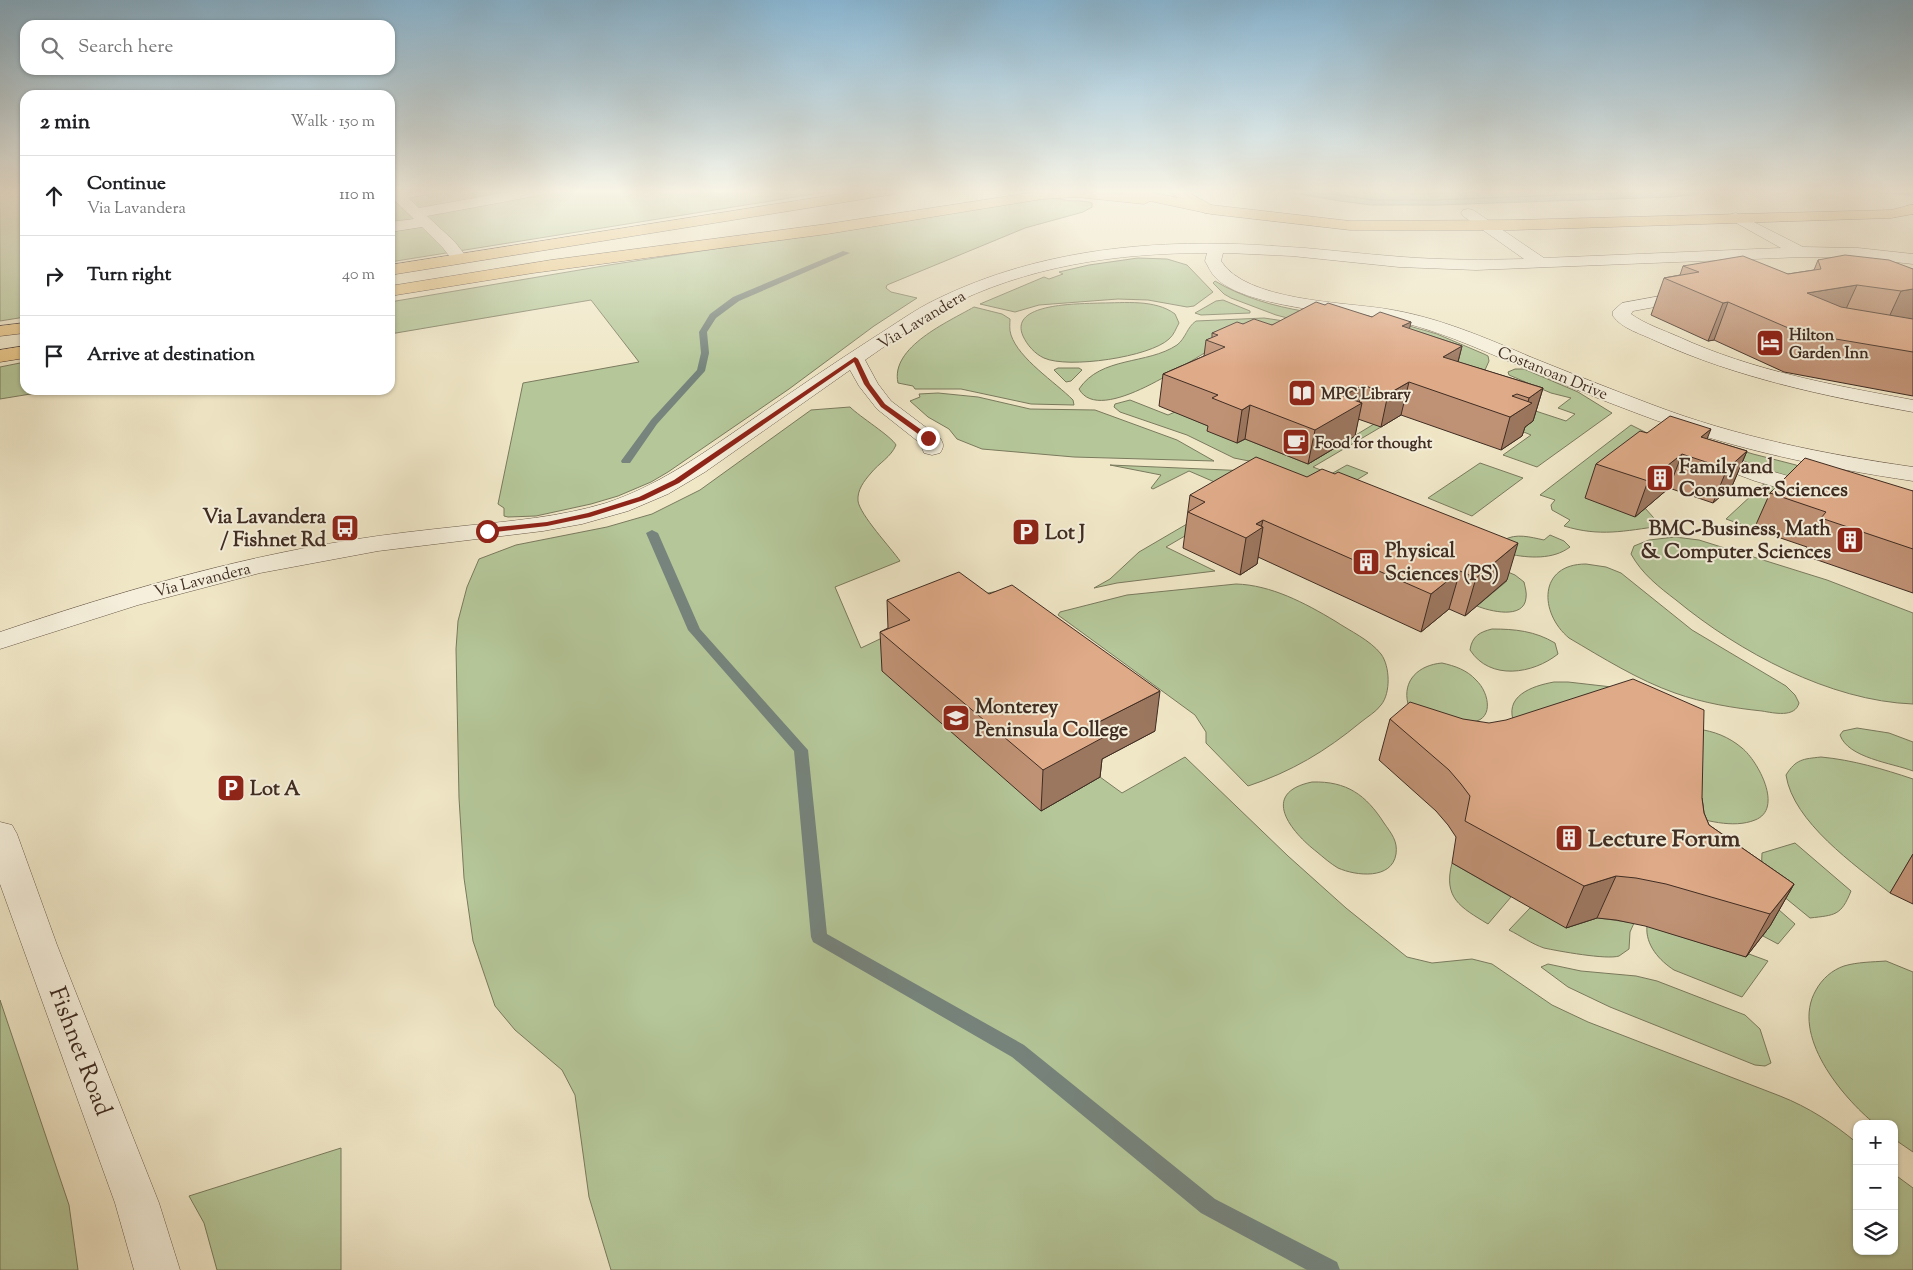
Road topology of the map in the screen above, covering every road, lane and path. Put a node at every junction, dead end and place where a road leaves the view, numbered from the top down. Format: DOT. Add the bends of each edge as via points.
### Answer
graph roads {
  1 [pos="452,249"];
  2 [pos="521,249"];
  3 [pos="643,249"];
  4 [pos="676,249"];
  5 [pos="1198,249"];
  6 [pos="1216,249"];
  7 [pos="1230,249"];
  8 [pos="1495,249"];
  9 [pos="1520,249"];
  10 [pos="1797,249"];
  11 [pos="1802,252"];
  12 [pos="460,259"];
  13 [pos="1644,259"];
  14 [pos="1913,259"];
  15 [pos="1539,262"];
  16 [pos="1485,264"];
  17 [pos="533,268"];
  18 [pos="395,269"];
  19 [pos="1681,272"];
  20 [pos="395,290"];
  21 [pos="1711,292"];
  22 [pos="20,329"];
  23 [pos="0,331"];
  24 [pos="20,353"];
  25 [pos="0,356"];
  26 [pos="855,359"];
  27 [pos="1589,386"];
  28 [pos="1913,406"];
  29 [pos="932,448"];
  30 [pos="1802,456"];
  31 [pos="1913,474"];
  32 [pos="0,640"];
  33 [pos="0,834"];
  34 [pos="157,1270"];
  1 -- 12 [label="street"];
  2 -- 12 [label="main road"];
  3 -- 17 [label="main road"];
  4 -- 17 [label="main road"];
  5 -- 26 [label="street, Via Lavandera" via="1087,256 1012,273 938,305"];
  6 -- 27 [label="street, Costanoan Drive" via="1214,264 1219,271 1258,292 1294,302 1400,317 1440,328 1506,361"];
  7 -- 16 [label="street, Via Lavandera" via="1414,263"];
  8 -- 16 [label="street" via="1496,256"];
  9 -- 15 [label="street"];
  10 -- 11 [label="street"];
  11 -- 13 [label="street, Via Lavandera"];
  11 -- 14 [label="street, Via Lavandera" via="1858,253"];
  12 -- 18 [label="main road"];
  13 -- 15 [label="street, Via Lavandera"];
  13 -- 19 [label="street"];
  15 -- 16 [label="street, Via Lavandera"];
  17 -- 20 [label="main road"];
  21 -- 28 [label="street" via="1640,304 1622,311 1622,316 1680,346 1762,375"];
  22 -- 23 [label="main road"];
  24 -- 25 [label="main road"];
  26 -- 29 [label="street" via="883,406 928,438"];
  26 -- 32 [label="street, Via Lavandera" via="676,481 619,507 547,524 406,540 283,559 126,598"];
  27 -- 30 [label="street, Costanoan Drive" via="1686,425"];
  27 -- 30 [label="street" via="1622,412 1698,452 1763,476 1836,490"];
  30 -- 31 [label="street, Costanoan Drive"];
  33 -- 34 [label="street, Fishnet Road" via="137,1203"];
}
